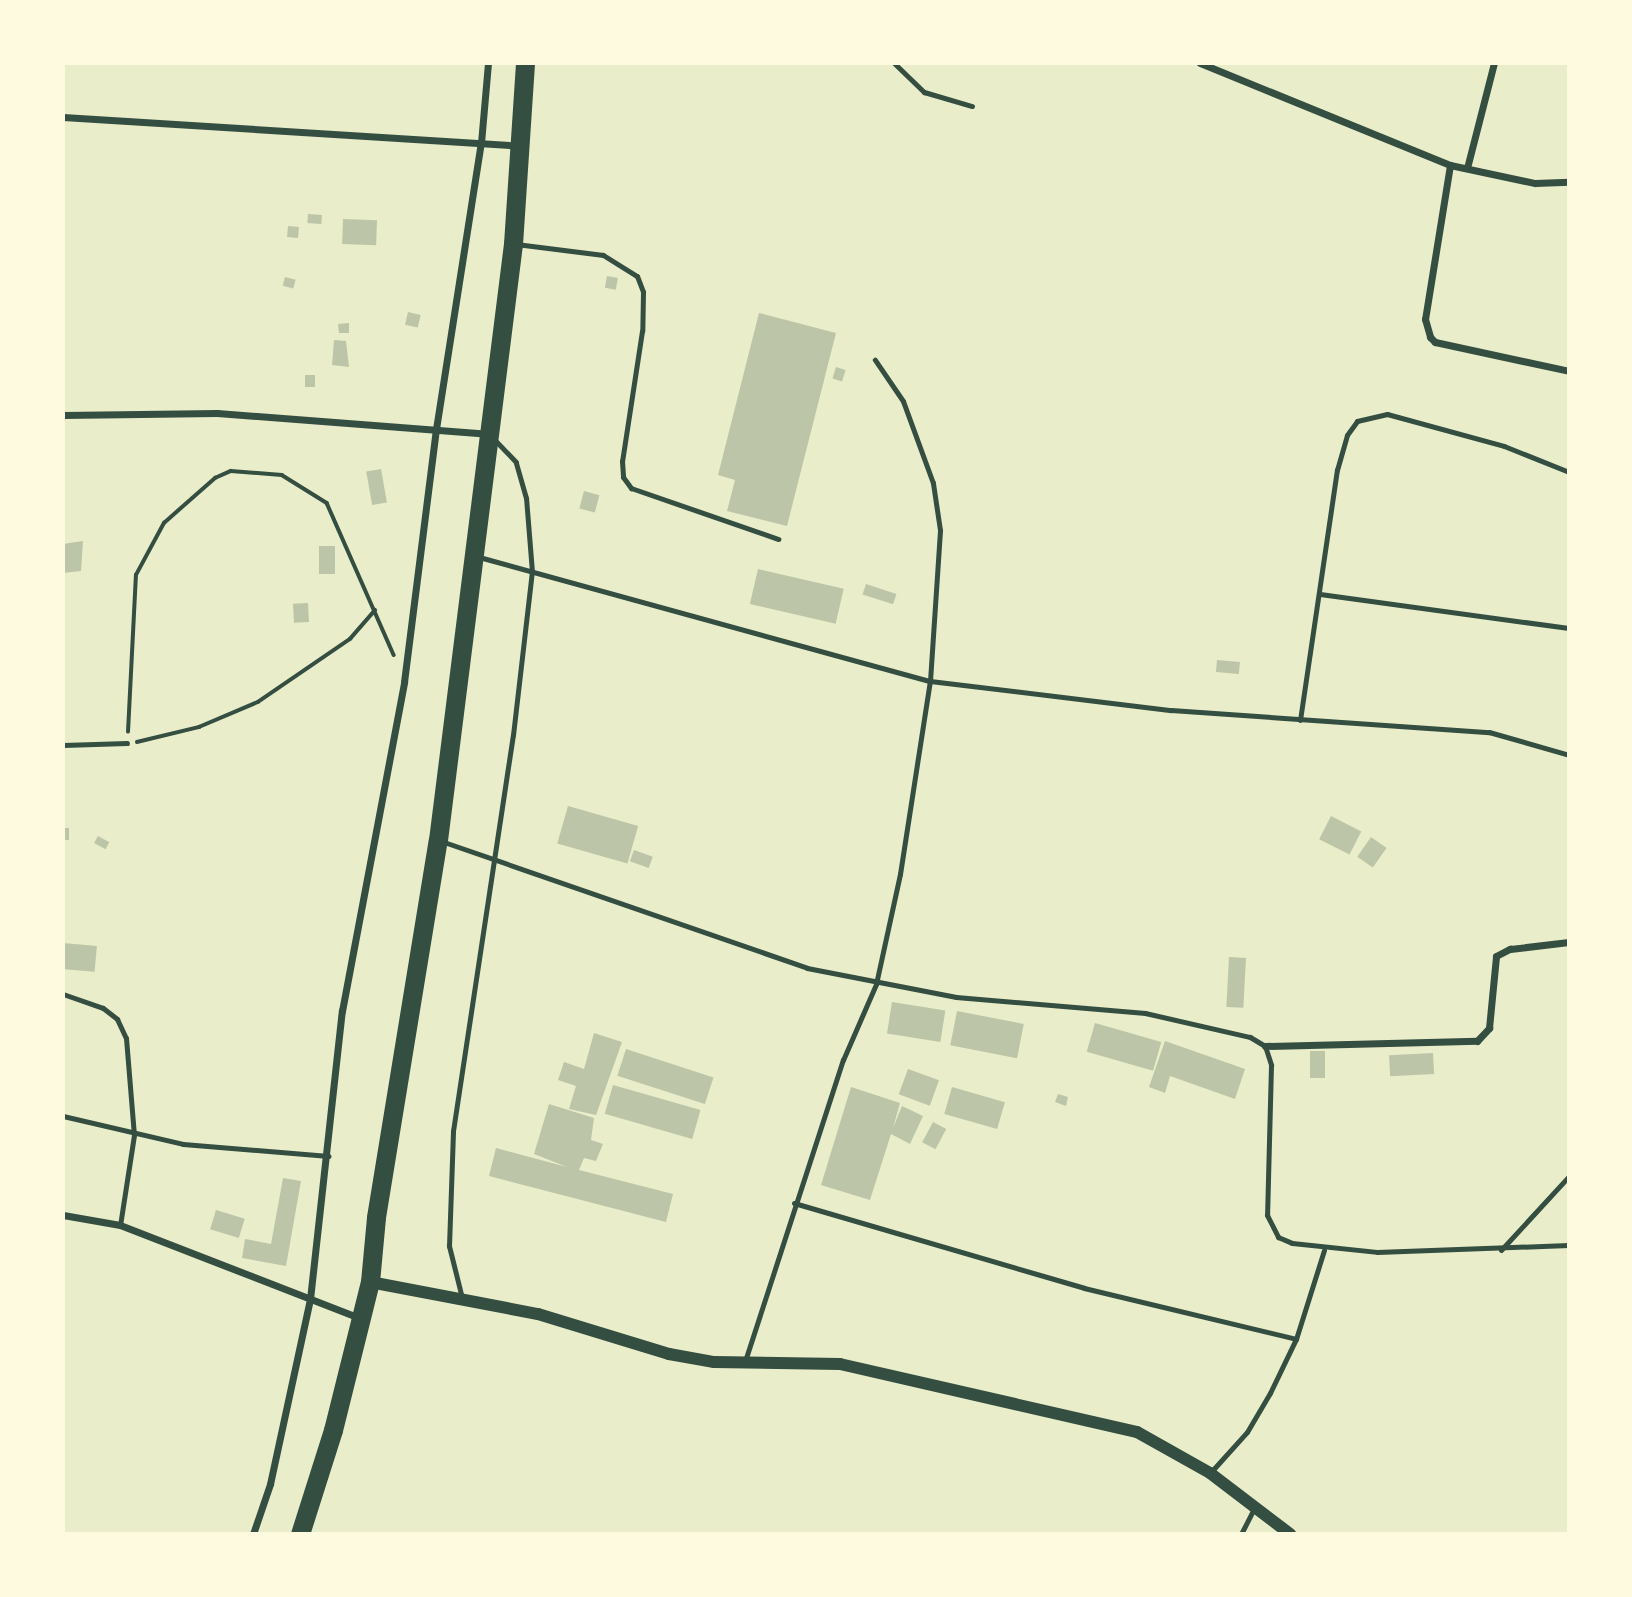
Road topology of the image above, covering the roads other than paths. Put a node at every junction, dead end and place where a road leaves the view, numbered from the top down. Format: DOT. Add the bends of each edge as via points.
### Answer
graph roads {
  1 [pos="488,63"];
  2 [pos="525,63"];
  3 [pos="894,63"];
  4 [pos="1200,63"];
  5 [pos="1494,63"];
  6 [pos="972,106"];
  7 [pos="63,117"];
  8 [pos="481,144"];
  9 [pos="520,146"];
  10 [pos="1450,165"];
  11 [pos="1467,168"];
  12 [pos="1569,182"];
  13 [pos="513,244"];
  14 [pos="875,360"];
  15 [pos="1569,371"];
  16 [pos="63,415"];
  17 [pos="436,429"];
  18 [pos="487,434"];
  19 [pos="1569,472"];
  20 [pos="778,539"];
  21 [pos="472,555"];
  22 [pos="532,572"];
  23 [pos="1320,594"];
  24 [pos="1569,628"];
  25 [pos="930,681"];
  26 [pos="1300,720"];
  27 [pos="127,743"];
  28 [pos="63,745"];
  29 [pos="1569,755"];
  30 [pos="438,840"];
  31 [pos="493,859"];
  32 [pos="1569,942"];
  33 [pos="876,984"];
  34 [pos="63,994"];
  35 [pos="1265,1045"];
  36 [pos="63,1116"];
  37 [pos="134,1135"];
  38 [pos="329,1156"];
  39 [pos="1569,1176"];
  40 [pos="794,1203"];
  41 [pos="63,1215"];
  42 [pos="120,1225"];
  43 [pos="1569,1245"];
  44 [pos="1324,1250"];
  45 [pos="1501,1250"];
  46 [pos="370,1282"];
  47 [pos="310,1299"];
  48 [pos="463,1300"];
  49 [pos="360,1318"];
  50 [pos="1296,1339"];
  51 [pos="745,1361"];
  52 [pos="1210,1472"];
  53 [pos="1254,1508"];
  54 [pos="253,1534"];
  55 [pos="300,1534"];
  56 [pos="1241,1534"];
  57 [pos="1290,1534"];
  1 -- 8 [label="street"];
  2 -- 9 [label="highway"];
  3 -- 6 [label="lane" via="924,92"];
  4 -- 10 [label="street"];
  5 -- 11 [label="street"];
  7 -- 8 [label="street"];
  8 -- 9 [label="street"];
  8 -- 17 [label="street"];
  9 -- 13 [label="highway"];
  10 -- 11 [label="street"];
  10 -- 15 [label="street" via="1425,319 1430,337 1435,342"];
  11 -- 12 [label="street" via="1535,183"];
  13 -- 18 [label="highway"];
  13 -- 20 [label="lane" via="603,255 637,276 643,292 642,331 622,461 623,477 631,488"];
  14 -- 25 [label="lane" via="903,401 933,483 940,530"];
  16 -- 17 [label="street" via="217,413"];
  17 -- 18 [label="street"];
  17 -- 38 [label="street" via="404,682 342,1011"];
  18 -- 21 [label="highway"];
  18 -- 22 [label="lane" via="516,462 526,498"];
  19 -- 23 [label="lane" via="1504,446 1387,414 1357,421 1347,435 1337,470"];
  21 -- 22 [label="lane"];
  21 -- 30 [label="highway"];
  22 -- 25 [label="lane"];
  22 -- 31 [label="lane"];
  23 -- 24 [label="lane"];
  23 -- 26 [label="lane"];
  25 -- 26 [label="lane"];
  25 -- 33 [label="lane" via="900,874"];
  26 -- 29 [label="lane" via="1489,732"];
  27 -- 28 [label="lane"];
  30 -- 31 [label="lane"];
  30 -- 46 [label="highway" via="376,1217"];
  31 -- 33 [label="lane" via="746,948"];
  31 -- 48 [label="lane" via="447,1194 449,1246"];
  32 -- 35 [label="street" via="1510,949 1496,956 1489,1028 1482,1039"];
  33 -- 35 [label="lane" via="956,997 1145,1013 1250,1037"];
  33 -- 40 [label="lane" via="843,1060"];
  34 -- 37 [label="lane" via="103,1008 117,1019 131,1059"];
  35 -- 44 [label="lane" via="1271,1065 1267,1215 1278,1237"];
  36 -- 37 [label="lane"];
  37 -- 38 [label="lane" via="233,1150"];
  37 -- 42 [label="lane"];
  38 -- 47 [label="street"];
  39 -- 45 [label="lane"];
  40 -- 50 [label="lane" via="1084,1287"];
  40 -- 51 [label="lane"];
  41 -- 42 [label="street"];
  42 -- 47 [label="street"];
  43 -- 45 [label="lane"];
  44 -- 45 [label="lane"];
  44 -- 50 [label="lane"];
  46 -- 48 [label="street"];
  46 -- 49 [label="highway"];
  47 -- 49 [label="street"];
  47 -- 54 [label="street" via="270,1484"];
  48 -- 51 [label="street" via="538,1314 669,1354 714,1362"];
  49 -- 55 [label="highway" via="333,1430"];
  50 -- 52 [label="lane" via="1247,1432"];
  51 -- 52 [label="street" via="840,1363 906,1376 985,1400 1137,1432"];
  52 -- 53 [label="street"];
  53 -- 56 [label="lane"];
  53 -- 57 [label="street"];
}
